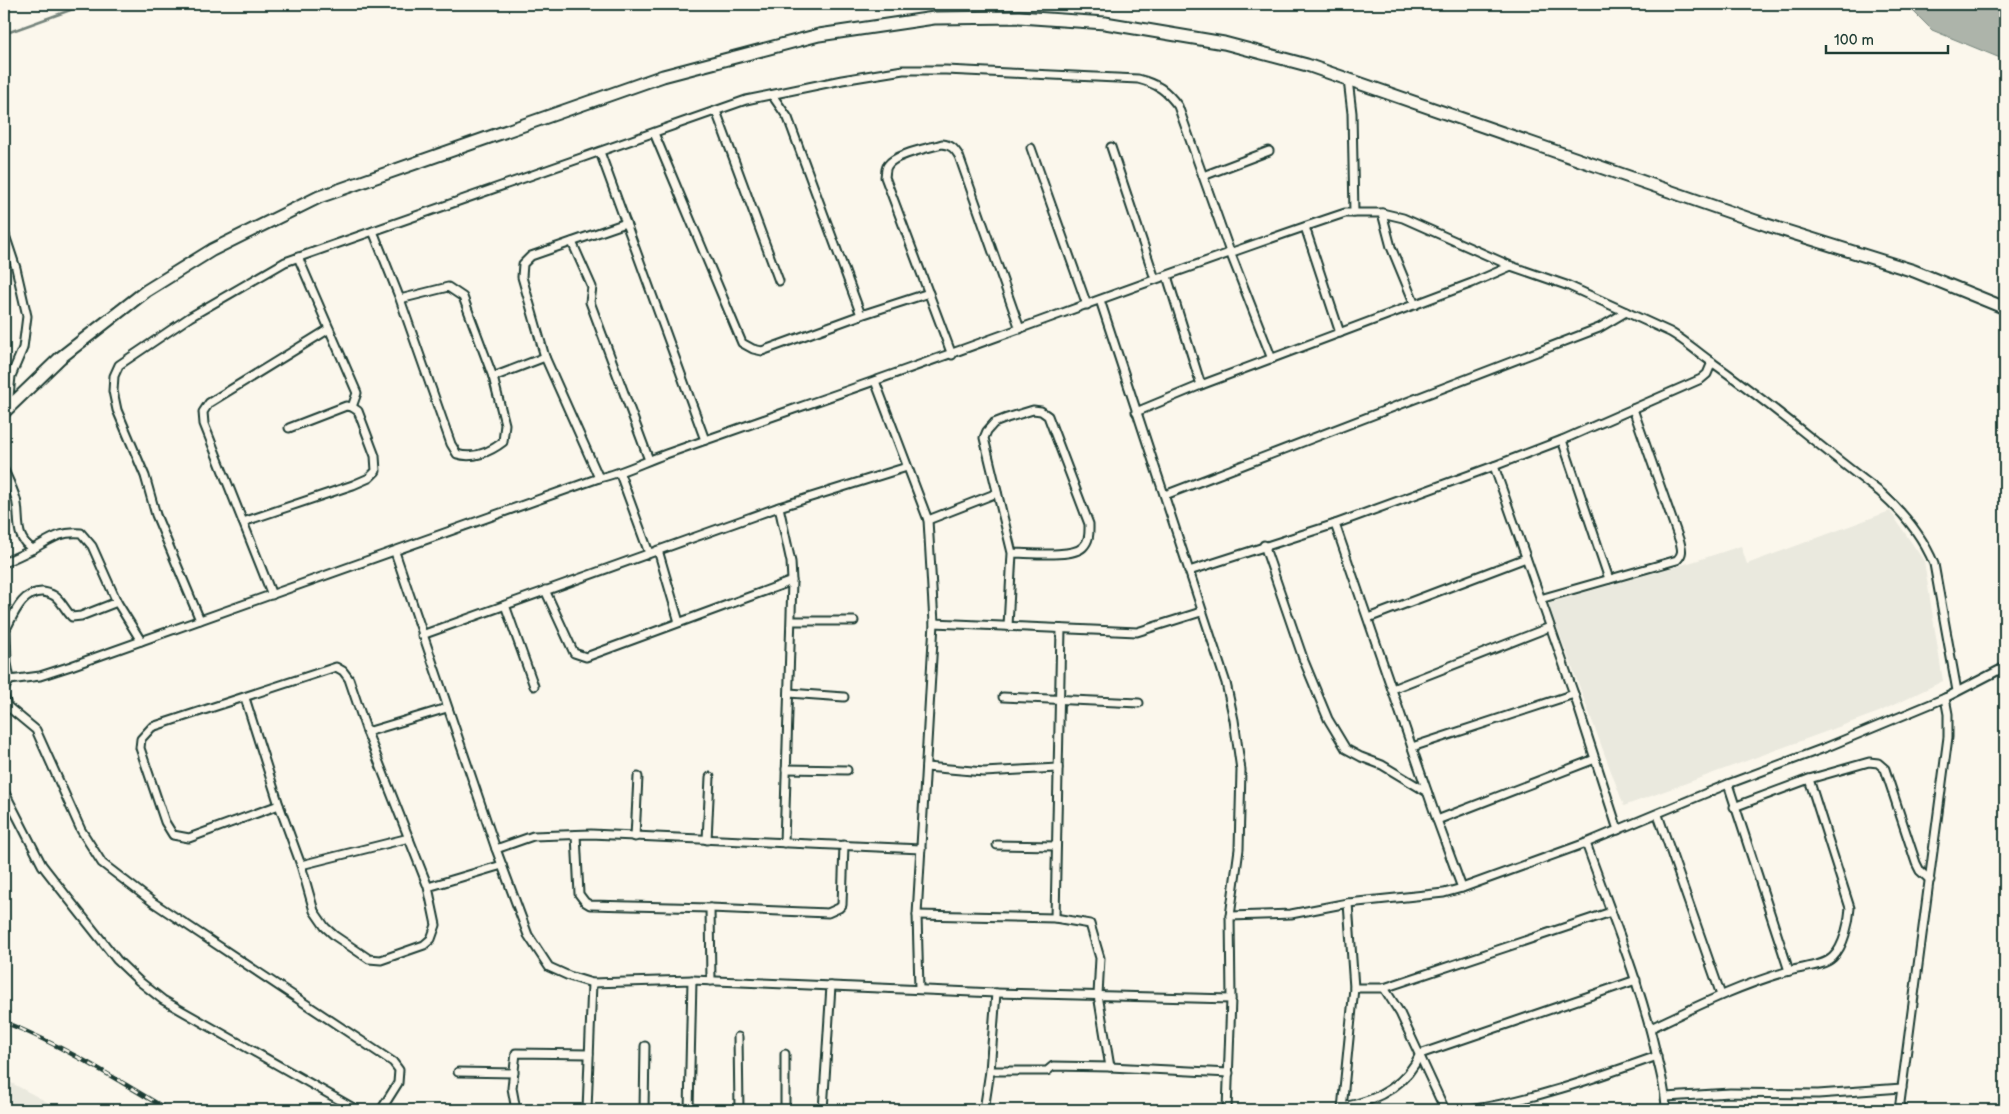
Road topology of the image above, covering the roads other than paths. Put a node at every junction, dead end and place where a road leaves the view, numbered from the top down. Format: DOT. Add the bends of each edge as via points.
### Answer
graph roads {
  1 [pos="1348,80"];
  2 [pos="772,94"];
  3 [pos="716,111"];
  4 [pos="654,133"];
  5 [pos="1111,147"];
  6 [pos="1031,148"];
  7 [pos="600,152"];
  8 [pos="1269,152"];
  9 [pos="1203,176"];
  10 [pos="1354,213"];
  11 [pos="1382,213"];
  12 [pos="626,223"];
  13 [pos="1305,227"];
  14 [pos="373,231"];
  15 [pos="4,232"];
  16 [pos="572,242"];
  17 [pos="1230,252"];
  18 [pos="298,257"];
  19 [pos="1511,266"];
  20 [pos="1167,276"];
  21 [pos="1154,279"];
  22 [pos="779,281"];
  23 [pos="929,293"];
  24 [pos="400,299"];
  25 [pos="1100,300"];
  26 [pos="1087,305"];
  27 [pos="1415,305"];
  28 [pos="2005,308"];
  29 [pos="1626,312"];
  30 [pos="861,315"];
  31 [pos="329,329"];
  32 [pos="1020,329"];
  33 [pos="1340,333"];
  34 [pos="952,355"];
  35 [pos="545,357"];
  36 [pos="1272,358"];
  37 [pos="1712,362"];
  38 [pos="493,377"];
  39 [pos="875,381"];
  40 [pos="1201,385"];
  41 [pos="352,406"];
  42 [pos="1634,409"];
  43 [pos="6,410"];
  44 [pos="1136,412"];
  45 [pos="289,428"];
  46 [pos="705,440"];
  47 [pos="1562,440"];
  48 [pos="649,460"];
  49 [pos="1494,466"];
  50 [pos="907,467"];
  51 [pos="4,470"];
  52 [pos="620,474"];
  53 [pos="599,478"];
  54 [pos="997,493"];
  55 [pos="1165,495"];
  56 [pos="779,507"];
  57 [pos="928,520"];
  58 [pos="244,522"];
  59 [pos="1335,524"];
  60 [pos="1264,545"];
  61 [pos="33,549"];
  62 [pos="658,550"];
  63 [pos="395,552"];
  64 [pos="649,553"];
  65 [pos="1012,553"];
  66 [pos="1526,558"];
  67 [pos="4,563"];
  68 [pos="1190,571"];
  69 [pos="1609,579"];
  70 [pos="792,581"];
  71 [pos="545,590"];
  72 [pos="272,595"];
  73 [pos="1540,599"];
  74 [pos="117,602"];
  75 [pos="505,605"];
  76 [pos="1201,612"];
  77 [pos="1368,618"];
  78 [pos="200,620"];
  79 [pos="792,620"];
  80 [pos="854,621"];
  81 [pos="680,622"];
  82 [pos="934,623"];
  83 [pos="1008,626"];
  84 [pos="1550,627"];
  85 [pos="5,628"];
  86 [pos="1062,628"];
  87 [pos="422,635"];
  88 [pos="141,641"];
  89 [pos="2005,667"];
  90 [pos="10,680"];
  91 [pos="534,686"];
  92 [pos="4,689"];
  93 [pos="1392,689"];
  94 [pos="1957,691"];
  95 [pos="789,693"];
  96 [pos="1574,694"];
  97 [pos="4,695"];
  98 [pos="844,697"];
  99 [pos="1004,697"];
  100 [pos="245,698"];
  101 [pos="1945,698"];
  102 [pos="1060,700"];
  103 [pos="1139,703"];
  104 [pos="447,708"];
  105 [pos="367,732"];
  106 [pos="1412,747"];
  107 [pos="1595,759"];
  108 [pos="926,767"];
  109 [pos="1058,768"];
  110 [pos="786,769"];
  111 [pos="847,770"];
  112 [pos="638,777"];
  113 [pos="710,778"];
  114 [pos="1809,779"];
  115 [pos="1728,784"];
  116 [pos="4,791"];
  117 [pos="1427,792"];
  118 [pos="279,805"];
  119 [pos="1734,807"];
  120 [pos="1658,815"];
  121 [pos="1437,820"];
  122 [pos="1618,830"];
  123 [pos="576,835"];
  124 [pos="636,837"];
  125 [pos="408,838"];
  126 [pos="707,840"];
  127 [pos="784,843"];
  128 [pos="1586,844"];
  129 [pos="844,845"];
  130 [pos="997,846"];
  131 [pos="1056,846"];
  132 [pos="496,848"];
  133 [pos="921,849"];
  134 [pos="502,865"];
  135 [pos="301,866"];
  136 [pos="1930,880"];
  137 [pos="428,887"];
  138 [pos="1462,888"];
  139 [pos="1348,903"];
  140 [pos="710,908"];
  141 [pos="1611,912"];
  142 [pos="917,915"];
  143 [pos="1230,916"];
  144 [pos="1055,918"];
  145 [pos="1789,971"];
  146 [pos="692,980"];
  147 [pos="1636,980"];
  148 [pos="711,981"];
  149 [pos="592,982"];
  150 [pos="831,986"];
  151 [pos="1354,988"];
  152 [pos="1384,988"];
  153 [pos="918,989"];
  154 [pos="996,993"];
  155 [pos="1098,995"];
  156 [pos="1721,995"];
  157 [pos="1231,999"];
  158 [pos="1651,1028"];
  159 [pos="738,1037"];
  160 [pos="645,1046"];
  161 [pos="589,1054"];
  162 [pos="785,1054"];
  163 [pos="1420,1054"];
  164 [pos="1657,1056"];
  165 [pos="1110,1067"];
  166 [pos="990,1071"];
  167 [pos="458,1072"];
  168 [pos="514,1073"];
  169 [pos="1229,1073"];
  170 [pos="1902,1088"];
  171 [pos="1666,1097"];
  172 [pos="1342,1108"];
  173 [pos="357,1110"];
  174 [pos="381,1110"];
  175 [pos="516,1110"];
  176 [pos="586,1110"];
  177 [pos="644,1110"];
  178 [pos="689,1110"];
  179 [pos="739,1110"];
  180 [pos="785,1110"];
  181 [pos="823,1110"];
  182 [pos="984,1110"];
  183 [pos="1228,1110"];
  184 [pos="1446,1110"];
  185 [pos="1469,1110"];
  186 [pos="1666,1110"];
  187 [pos="1899,1110"];
  1 -- 10 [label="street" via="1352,113"];
  1 -- 28 [label="main road" via="1768,225 1914,271"];
  1 -- 43 [label="main road" via="1307,65 1224,43 1105,23 1019,17 934,18 819,35 663,76 319,197 212,250 146,291 60,358"];
  2 -- 3 [label="street"];
  2 -- 9 [label="street" via="904,70 1138,79 1167,91 1178,106"];
  2 -- 30 [label="street" via="788,118"];
  3 -- 4 [label="street"];
  3 -- 22 [label="street"];
  4 -- 7 [label="street"];
  4 -- 30 [label="street" via="742,343 762,350"];
  5 -- 21 [label="street"];
  6 -- 26 [label="street"];
  7 -- 12 [label="street"];
  7 -- 14 [label="street"];
  8 -- 9 [label="street"];
  9 -- 17 [label="street"];
  10 -- 11 [label="street"];
  10 -- 13 [label="street"];
  11 -- 19 [label="street" via="1403,218"];
  11 -- 27 [label="street" via="1391,247"];
  12 -- 16 [label="street"];
  12 -- 46 [label="street"];
  13 -- 17 [label="street"];
  13 -- 33 [label="street"];
  14 -- 18 [label="street"];
  14 -- 24 [label="street"];
  15 -- 43 [label="street" via="27,316 23,348 11,376"];
  16 -- 35 [label="street" via="531,256 523,264 522,277"];
  16 -- 48 [label="street" via="592,287 590,302"];
  17 -- 20 [label="street"];
  17 -- 36 [label="street"];
  18 -- 31 [label="street"];
  18 -- 78 [label="street" via="190,317 119,365 114,376 117,410 146,476 156,515"];
  19 -- 27 [label="street"];
  19 -- 29 [label="street" via="1569,286"];
  20 -- 21 [label="street"];
  20 -- 40 [label="street"];
  21 -- 25 [label="street"];
  23 -- 30 [label="street"];
  23 -- 32 [label="street" via="885,177 886,168 894,160 942,144 949,145 959,156"];
  23 -- 34 [label="street"];
  24 -- 38 [label="street" via="448,288 463,297"];
  24 -- 38 [label="street" via="457,454 466,457 494,449 503,442 504,424"];
  25 -- 26 [label="street"];
  25 -- 44 [label="street"];
  26 -- 32 [label="street"];
  27 -- 33 [label="street"];
  29 -- 37 [label="street" via="1685,340"];
  29 -- 55 [label="street" via="1599,328"];
  31 -- 41 [label="street" via="357,393"];
  31 -- 58 [label="street" via="208,403 203,412 204,424"];
  32 -- 34 [label="street"];
  33 -- 36 [label="street"];
  34 -- 39 [label="street"];
  35 -- 38 [label="street"];
  35 -- 53 [label="street"];
  36 -- 40 [label="street"];
  37 -- 42 [label="street" via="1708,374 1701,379"];
  37 -- 94 [label="street" via="1742,382 1880,492 1901,510 1916,530 1934,564"];
  39 -- 46 [label="street"];
  39 -- 50 [label="street"];
  40 -- 44 [label="street"];
  41 -- 45 [label="street"];
  41 -- 58 [label="street" via="358,411 376,456 376,471 353,485"];
  42 -- 47 [label="street"];
  42 -- 69 [label="street" via="1682,552 1677,560"];
  44 -- 55 [label="street"];
  46 -- 48 [label="street"];
  47 -- 49 [label="street"];
  47 -- 69 [label="street"];
  48 -- 52 [label="street"];
  49 -- 59 [label="street"];
  49 -- 66 [label="street"];
  50 -- 56 [label="street"];
  50 -- 57 [label="street"];
  51 -- 61 [label="street" via="16,500 20,535 24,544"];
  52 -- 53 [label="street"];
  52 -- 64 [label="street"];
  53 -- 63 [label="street"];
  54 -- 57 [label="street"];
  54 -- 65 [label="street"];
  54 -- 65 [label="street" via="984,438 987,431 994,423 1007,418 1033,410 1041,411 1048,416 1088,524 1089,537 1083,547 1072,553"];
  55 -- 68 [label="street"];
  56 -- 62 [label="street"];
  56 -- 70 [label="street"];
  57 -- 82 [label="street"];
  58 -- 72 [label="street"];
  59 -- 60 [label="street"];
  59 -- 77 [label="street"];
  60 -- 68 [label="street"];
  60 -- 117 [label="street" via="1304,661 1328,719 1346,749 1382,765"];
  61 -- 67 [label="street"];
  61 -- 74 [label="street" via="68,532 82,533 92,546"];
  62 -- 64 [label="street"];
  62 -- 81 [label="street"];
  63 -- 72 [label="street"];
  63 -- 87 [label="street"];
  64 -- 71 [label="street"];
  65 -- 83 [label="street"];
  66 -- 73 [label="street"];
  66 -- 77 [label="street"];
  68 -- 76 [label="street"];
  69 -- 73 [label="street"];
  70 -- 79 [label="street"];
  70 -- 81 [label="street"];
  71 -- 75 [label="street"];
  71 -- 81 [label="street" via="574,654 580,656 586,657"];
  72 -- 78 [label="street"];
  73 -- 84 [label="street"];
  74 -- 85 [label="street" via="72,617 57,598 50,593 39,592 25,597"];
  74 -- 88 [label="street"];
  75 -- 87 [label="street"];
  75 -- 91 [label="street"];
  76 -- 86 [label="street" via="1137,632"];
  76 -- 143 [label="street" via="1226,683 1241,770 1239,848"];
  77 -- 93 [label="street"];
  78 -- 88 [label="street"];
  79 -- 80 [label="street"];
  79 -- 95 [label="street"];
  82 -- 83 [label="street"];
  82 -- 108 [label="street"];
  83 -- 86 [label="street"];
  84 -- 93 [label="street"];
  84 -- 96 [label="street"];
  85 -- 90 [label="street"];
  86 -- 102 [label="street"];
  87 -- 104 [label="street"];
  88 -- 90 [label="street" via="40,676"];
  89 -- 94 [label="street"];
  90 -- 92 [label="street"];
  93 -- 106 [label="street"];
  94 -- 101 [label="street"];
  95 -- 98 [label="street"];
  95 -- 110 [label="street"];
  96 -- 106 [label="street"];
  96 -- 107 [label="street"];
  97 -- 174 [label="street" via="7,706 36,730 81,830 102,863 154,903 393,1062 399,1070 398,1083"];
  99 -- 102 [label="street"];
  100 -- 105 [label="street" via="336,667 343,670 349,679"];
  100 -- 118 [label="street"];
  100 -- 118 [label="street" via="152,727 141,739 140,748 172,835 189,838"];
  101 -- 115 [label="street"];
  101 -- 136 [label="street" via="1948,737"];
  102 -- 103 [label="street"];
  102 -- 109 [label="street"];
  104 -- 105 [label="street"];
  104 -- 132 [label="street"];
  105 -- 125 [label="street"];
  106 -- 117 [label="street"];
  107 -- 121 [label="street"];
  107 -- 122 [label="street"];
  108 -- 109 [label="street" via="984,772"];
  108 -- 133 [label="street"];
  109 -- 131 [label="street"];
  110 -- 111 [label="street"];
  110 -- 127 [label="street"];
  112 -- 124 [label="street"];
  113 -- 126 [label="street"];
  114 -- 119 [label="street"];
  114 -- 136 [label="street" via="1869,762 1878,763 1885,769 1916,863"];
  114 -- 145 [label="street" via="1850,908 1849,922 1833,957"];
  115 -- 119 [label="street"];
  115 -- 120 [label="street"];
  116 -- 173 [label="street" via="42,864 117,960 139,981 163,1000"];
  117 -- 121 [label="street"];
  118 -- 135 [label="street"];
  119 -- 145 [label="street"];
  120 -- 122 [label="street"];
  120 -- 156 [label="street"];
  121 -- 138 [label="street"];
  122 -- 128 [label="street"];
  123 -- 124 [label="street"];
  123 -- 132 [label="street" via="533,836"];
  123 -- 140 [label="street" via="579,894 590,905"];
  124 -- 126 [label="street"];
  125 -- 135 [label="street"];
  125 -- 137 [label="street"];
  126 -- 127 [label="street"];
  127 -- 129 [label="street"];
  128 -- 138 [label="street"];
  128 -- 141 [label="street"];
  129 -- 133 [label="street"];
  129 -- 140 [label="street" via="842,905 835,911"];
  130 -- 131 [label="street"];
  131 -- 144 [label="street"];
  132 -- 134 [label="street"];
  133 -- 142 [label="street"];
  134 -- 137 [label="street"];
  134 -- 149 [label="street" via="528,935 549,967"];
  135 -- 137 [label="street" via="314,911 325,927 369,959 381,960 424,945 430,939 436,925"];
  136 -- 170 [label="street"];
  138 -- 139 [label="street"];
  139 -- 143 [label="street" via="1291,914"];
  139 -- 151 [label="street"];
  140 -- 148 [label="street"];
  141 -- 147 [label="street"];
  141 -- 152 [label="street"];
  142 -- 144 [label="street"];
  142 -- 153 [label="street"];
  143 -- 157 [label="street"];
  144 -- 155 [label="street" via="1090,924 1100,958"];
  145 -- 156 [label="street"];
  146 -- 148 [label="street"];
  146 -- 149 [label="street"];
  146 -- 178 [label="street"];
  147 -- 158 [label="street"];
  147 -- 163 [label="street"];
  148 -- 150 [label="street"];
  149 -- 161 [label="street"];
  150 -- 153 [label="street"];
  150 -- 181 [label="street"];
  151 -- 152 [label="street"];
  151 -- 172 [label="street"];
  152 -- 163 [label="street" via="1400,1012"];
  153 -- 154 [label="street"];
  154 -- 155 [label="street"];
  154 -- 166 [label="street"];
  155 -- 157 [label="street"];
  155 -- 165 [label="street"];
  156 -- 158 [label="street"];
  157 -- 169 [label="street"];
  158 -- 164 [label="street"];
  159 -- 179 [label="street"];
  160 -- 177 [label="street"];
  161 -- 168 [label="street" via="516,1053"];
  161 -- 176 [label="street"];
  162 -- 180 [label="street"];
  163 -- 172 [label="street" via="1414,1067 1387,1092 1364,1103"];
  163 -- 184 [label="street"];
  164 -- 171 [label="street"];
  164 -- 185 [label="street" via="1586,1082 1505,1105"];
  165 -- 166 [label="street" via="1054,1066 1047,1071"];
  165 -- 169 [label="street"];
  166 -- 182 [label="street"];
  167 -- 168 [label="street"];
  168 -- 175 [label="street" via="512,1088"];
  169 -- 183 [label="street"];
  170 -- 171 [label="street" via="1818,1094 1730,1093"];
  170 -- 187 [label="street"];
  171 -- 186 [label="street"];
}
